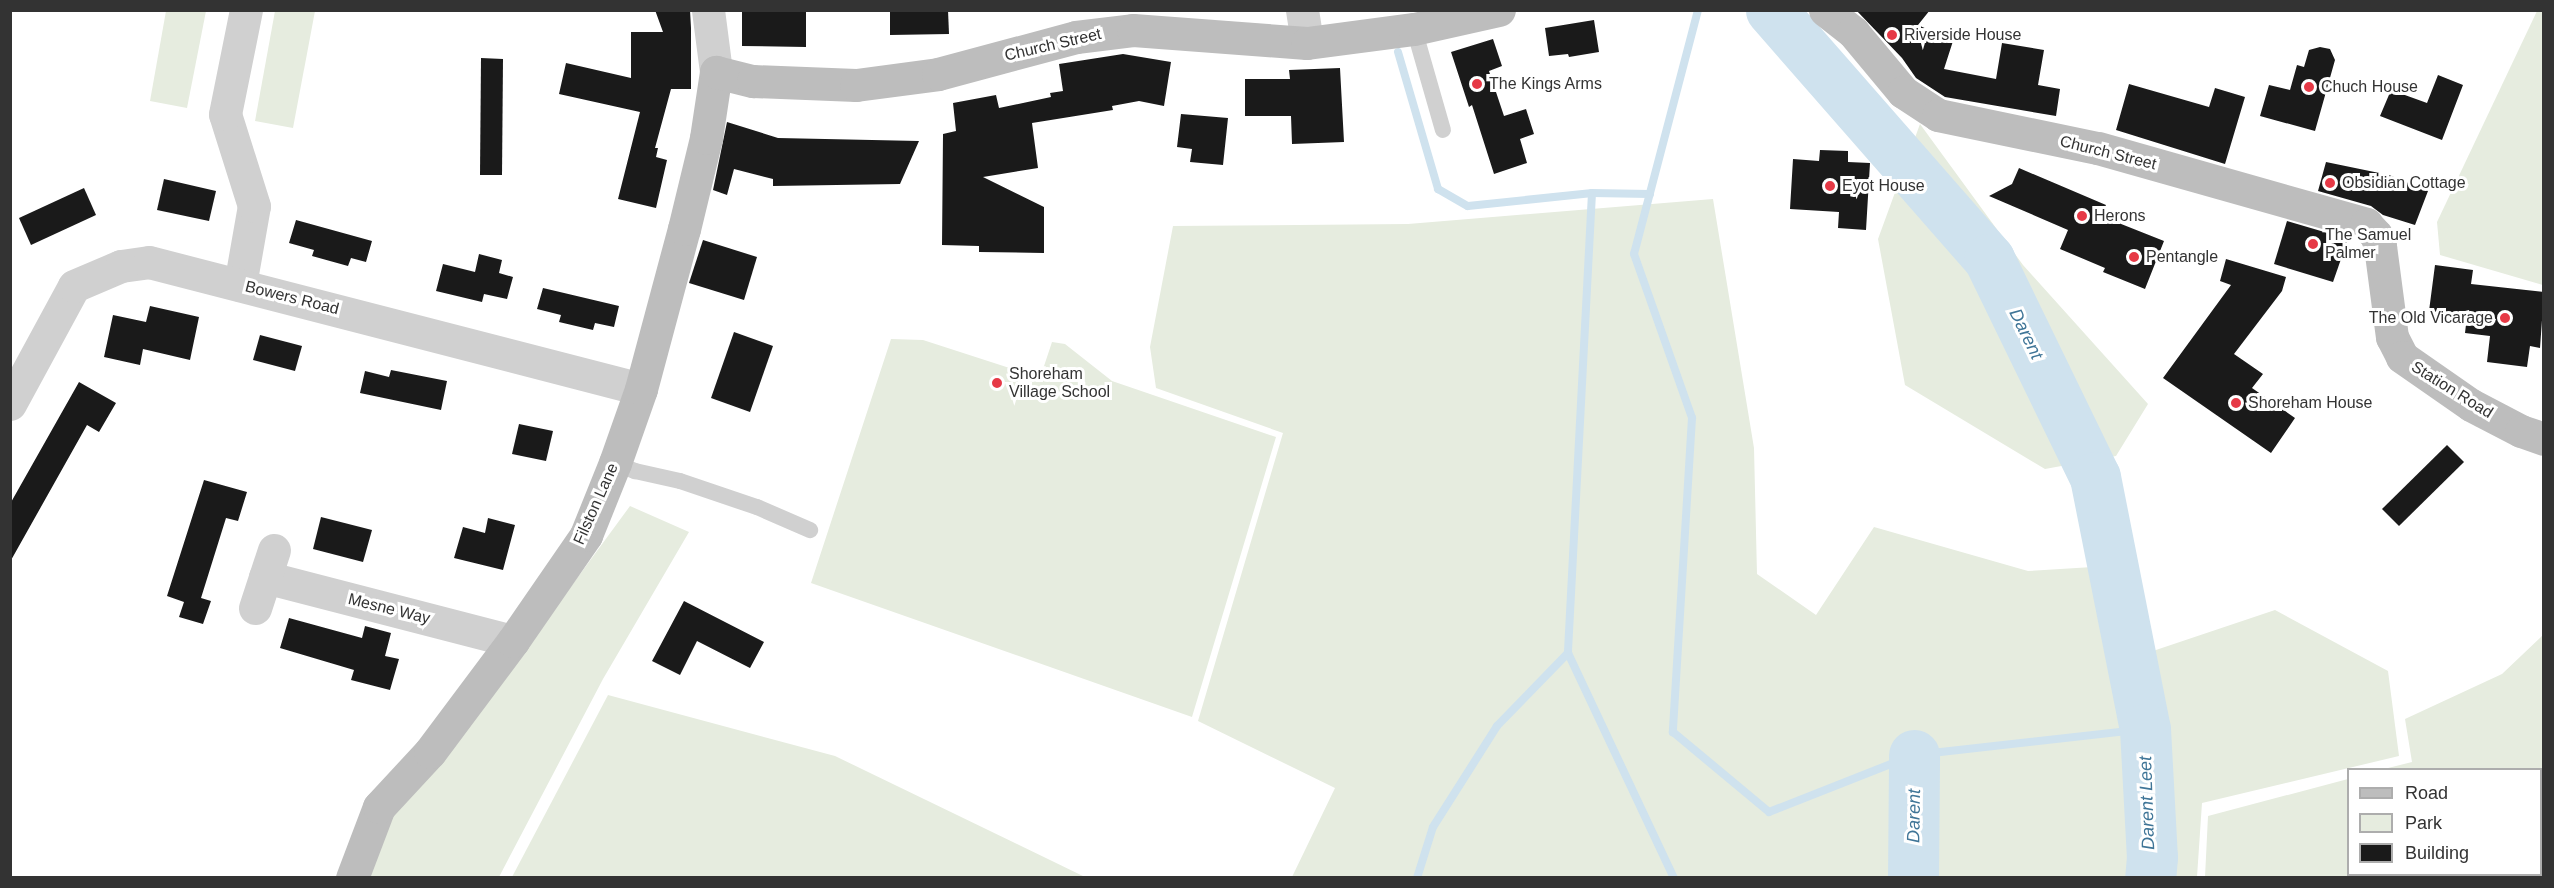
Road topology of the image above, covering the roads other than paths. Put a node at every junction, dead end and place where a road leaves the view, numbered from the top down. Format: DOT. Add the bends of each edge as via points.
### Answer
graph roads {
  1 [pos="246,10"];
  2 [pos="708,10"];
  3 [pos="1302,10"];
  4 [pos="1499,10"];
  5 [pos="1825,10"];
  6 [pos="1414,29"];
  7 [pos="1307,43"];
  8 [pos="716,72"];
  9 [pos="1443,130"];
  10 [pos="2383,281"];
  11 [pos="240,285"];
  12 [pos="641,389"];
  13 [pos="10,404"];
  14 [pos="2544,439"];
  15 [pos="615,463"];
  16 [pos="810,530"];
  17 [pos="255,608"];
  18 [pos="513,641"];
  19 [pos="352,878"];
  1 -- 11 [label="street" via="225,114 254,206"];
  2 -- 8 [label="street"];
  3 -- 7 [label="street"];
  4 -- 6 [label="street, Church Street"];
  5 -- 10 [label="street, Church Street" via="1853,32 1903,92 1938,115 2098,148 2353,219 2372,228 2376,235"];
  6 -- 7 [label="street, Church Street"];
  6 -- 9 [label="lane"];
  7 -- 8 [label="street, Church Street" via="1133,30 1076,37 938,74 856,84 753,81"];
  8 -- 12 [label="street, Filston Lane" via="706,138"];
  10 -- 14 [label="street, Station Road" via="2392,337 2402,357 2471,405"];
  11 -- 12 [label="street, Bowers Road"];
  11 -- 13 [label="street, Bowers Road" via="148,262 121,266 74,286"];
  12 -- 15 [label="street, Filston Lane"];
  15 -- 16 [label="lane" via="757,507"];
  15 -- 18 [label="street, Filston Lane" via="586,535"];
  17 -- 18 [label="street, Mesne Way" via="269,564"];
  18 -- 19 [label="street, Filston Lane" via="430,752 379,807"];
}
